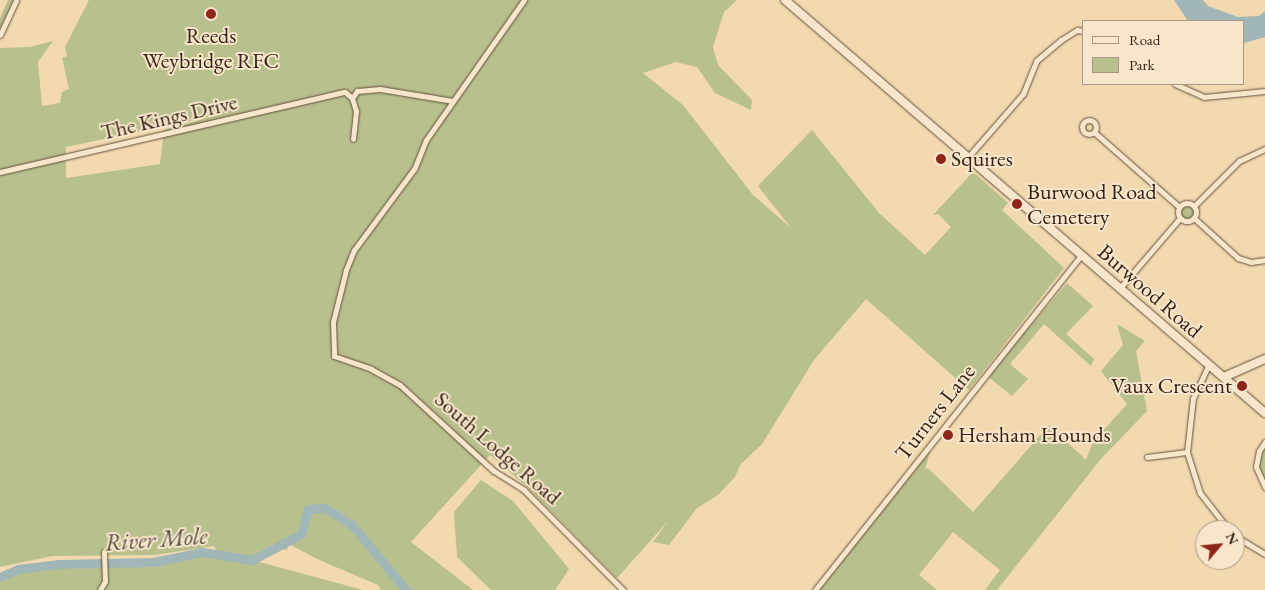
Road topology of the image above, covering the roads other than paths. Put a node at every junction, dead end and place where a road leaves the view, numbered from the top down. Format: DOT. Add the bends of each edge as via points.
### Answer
graph roads {
  1 [pos="16,0"];
  2 [pos="524,0"];
  3 [pos="785,0"];
  4 [pos="1082,31"];
  5 [pos="0,35"];
  6 [pos="1177,85"];
  7 [pos="357,91"];
  8 [pos="1265,91"];
  9 [pos="345,92"];
  10 [pos="352,98"];
  11 [pos="452,101"];
  12 [pos="1094,132"];
  13 [pos="353,139"];
  14 [pos="1265,149"];
  15 [pos="968,157"];
  16 [pos="0,172"];
  17 [pos="1194,206"];
  18 [pos="1179,207"];
  19 [pos="1180,218"];
  20 [pos="1194,218"];
  21 [pos="1081,255"];
  22 [pos="1265,260"];
  23 [pos="1120,288"];
  24 [pos="1265,359"];
  25 [pos="1209,364"];
  26 [pos="1224,377"];
  27 [pos="1265,413"];
  28 [pos="1265,442"];
  29 [pos="1187,452"];
  30 [pos="1147,457"];
  31 [pos="1265,487"];
  32 [pos="1221,520"];
  33 [pos="1245,542"];
  34 [pos="104,552"];
  35 [pos="1265,554"];
  36 [pos="100,590"];
  37 [pos="623,590"];
  38 [pos="815,590"];
  1 -- 5 [label="street"];
  2 -- 11 [label="street"];
  3 -- 15 [label="street, Burwood Road"];
  4 -- 15 [label="street" via="1077,30 1036,61 1023,94"];
  6 -- 8 [label="street" via="1204,97"];
  7 -- 9 [label="street, The Kings Drive"];
  7 -- 10 [label="street"];
  7 -- 11 [label="street, The Kings Drive" via="380,89"];
  9 -- 10 [label="street"];
  9 -- 16 [label="street, The Kings Drive"];
  10 -- 13 [label="street" via="356,111"];
  11 -- 37 [label="street, South Lodge Road" via="426,140 414,169 354,250 333,322 334,356 371,369 400,385 494,471 524,490"];
  12 -- 18 [label="street"];
  14 -- 17 [label="street" via="1239,161"];
  15 -- 21 [label="street, Burwood Road"];
  17 -- 18 [label="street" via="1187,202"];
  17 -- 20 [label="street"];
  18 -- 19 [label="street"];
  19 -- 20 [label="street" via="1188,221"];
  19 -- 23 [label="street"];
  20 -- 22 [label="street" via="1238,258 1251,262"];
  21 -- 23 [label="street, Burwood Road"];
  21 -- 38 [label="street, Turners Lane"];
  23 -- 25 [label="street, Burwood Road"];
  24 -- 26 [label="street"];
  25 -- 26 [label="street, Burwood Road"];
  25 -- 29 [label="street" via="1192,398"];
  26 -- 27 [label="street, Burwood Road"];
  28 -- 31 [label="street" via="1259,451 1256,467"];
  29 -- 30 [label="street"];
  29 -- 32 [label="street" via="1200,493"];
  33 -- 35 [label="street"];
  34 -- 36 [label="street"];
}
